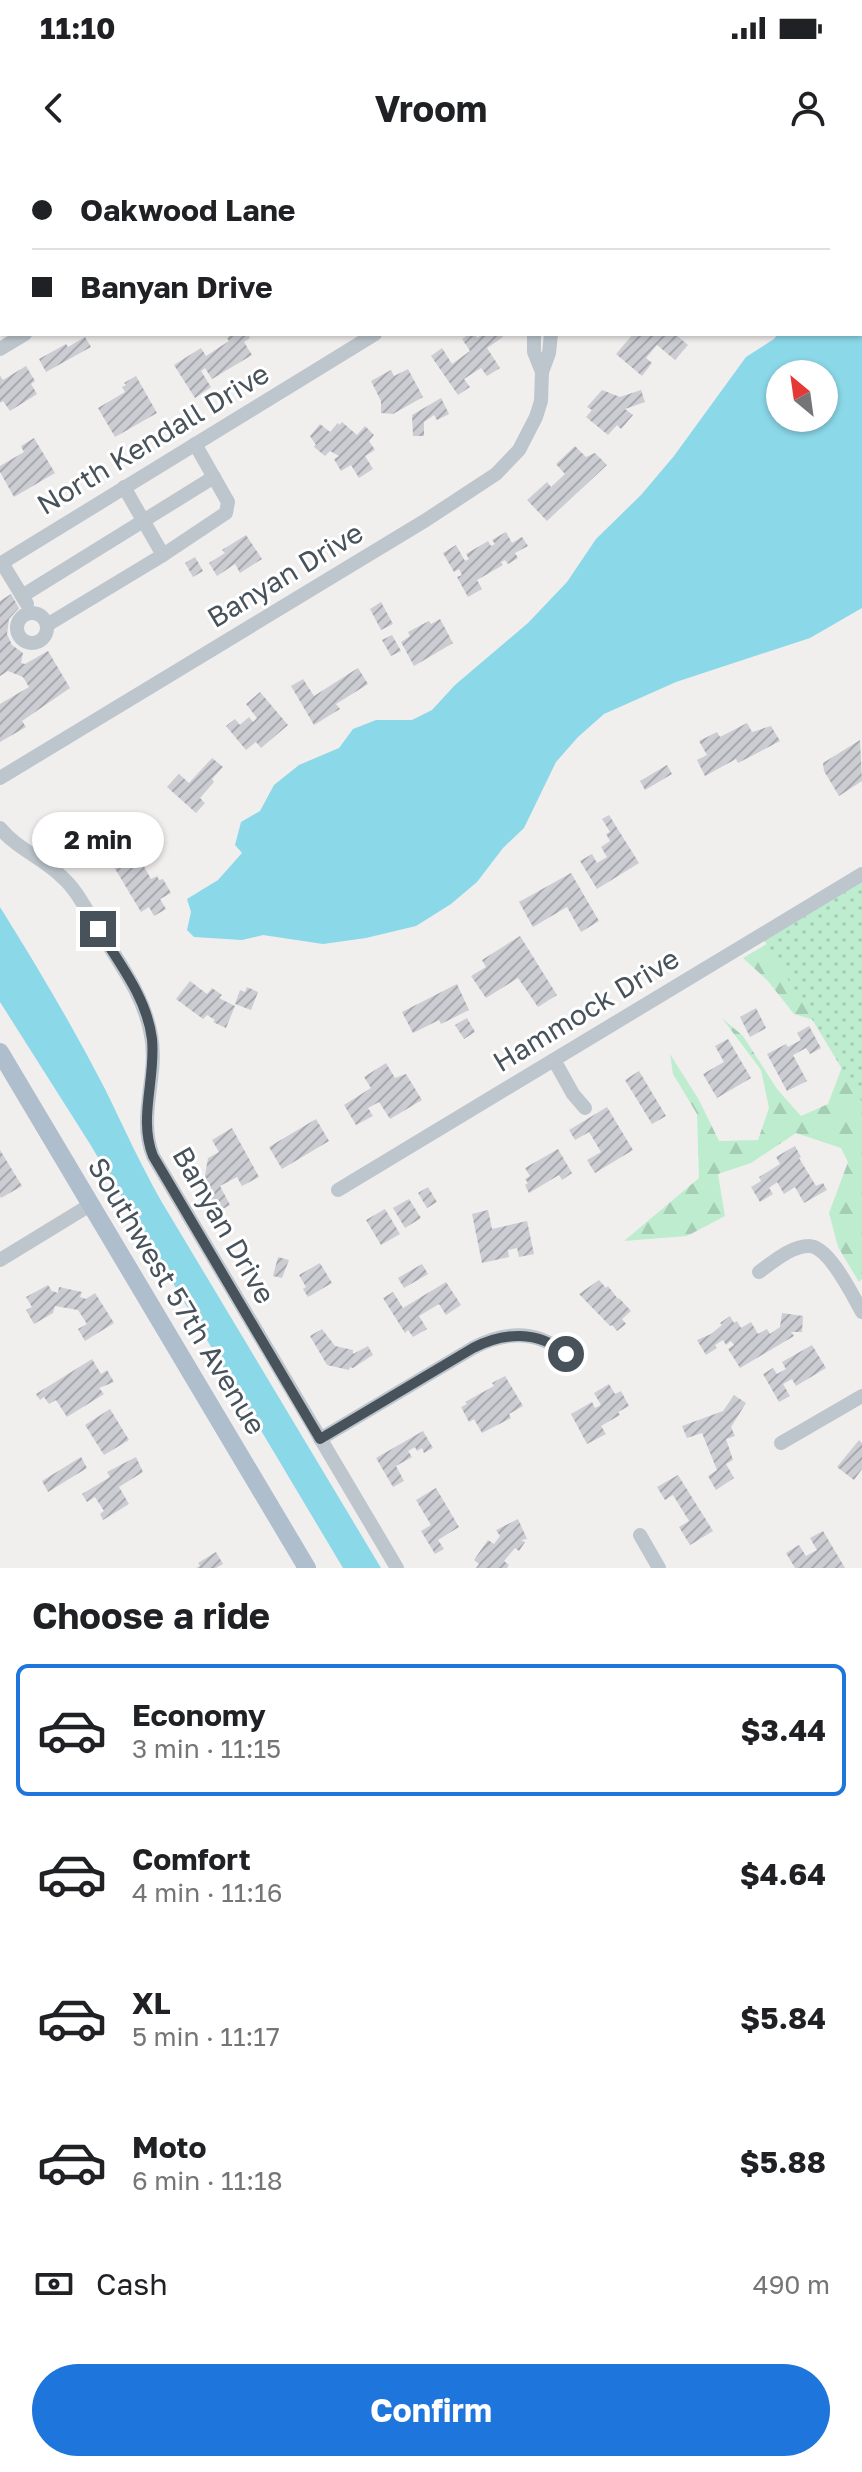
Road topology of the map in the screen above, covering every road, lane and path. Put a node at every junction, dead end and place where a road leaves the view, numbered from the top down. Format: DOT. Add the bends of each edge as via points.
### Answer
graph roads {
  1 [pos="22,336"];
  2 [pos="372,336"];
  3 [pos="534,336"];
  4 [pos="551,336"];
  5 [pos="0,349"];
  6 [pos="542,372"];
  7 [pos="195,444"];
  8 [pos="214,477"];
  9 [pos="124,487"];
  10 [pos="144,521"];
  11 [pos="163,555"];
  12 [pos="1,564"];
  13 [pos="22,596"];
  14 [pos="32,612"];
  15 [pos="47,625"];
  16 [pos="0,778"];
  17 [pos="0,828"];
  18 [pos="862,874"];
  19 [pos="0,1052"];
  20 [pos="554,1060"];
  21 [pos="585,1108"];
  22 [pos="338,1190"];
  23 [pos="90,1205"];
  24 [pos="0,1260"];
  25 [pos="759,1272"];
  26 [pos="862,1312"];
  27 [pos="566,1354"];
  28 [pos="862,1396"];
  29 [pos="320,1439"];
  30 [pos="781,1443"];
  31 [pos="640,1535"];
  32 [pos="307,1568"];
  33 [pos="397,1568"];
  34 [pos="659,1568"];
  1 -- 5 [label="street"];
  2 -- 7 [label="street, North Kendall Drive"];
  3 -- 6 [label="street, Banyan Drive"];
  4 -- 6 [label="street, Banyan Drive"];
  6 -- 16 [label="street, Banyan Drive" via="541,401 532,427 511,460 487,480"];
  7 -- 8 [label="street"];
  7 -- 9 [label="street, North Kendall Drive"];
  8 -- 10 [label="street"];
  8 -- 11 [label="street" via="228,502 226,513"];
  9 -- 10 [label="street"];
  9 -- 12 [label="street, North Kendall Drive"];
  10 -- 11 [label="street"];
  10 -- 13 [label="street"];
  11 -- 15 [label="street"];
  12 -- 13 [label="street"];
  13 -- 14 [label="street"];
  14 -- 15 [label="street"];
  14 -- 15 [label="street" via="18,620 22,640 42,639"];
  17 -- 29 [label="street, Banyan Drive" via="66,881 137,991 152,1042 147,1119 153,1156"];
  18 -- 20 [label="street, Hammock Drive"];
  19 -- 23 [label="main road, Southwest 57th Avenue"];
  20 -- 21 [label="street"];
  20 -- 22 [label="street, Hammock Drive"];
  23 -- 24 [label="street"];
  23 -- 32 [label="main road, Southwest 57th Avenue"];
  25 -- 26 [label="street" via="799,1248 817,1247"];
  27 -- 29 [label="street" via="540,1338 493,1339"];
  28 -- 30 [label="street"];
  29 -- 33 [label="street, Banyan Drive"];
  31 -- 34 [label="street"];
}
